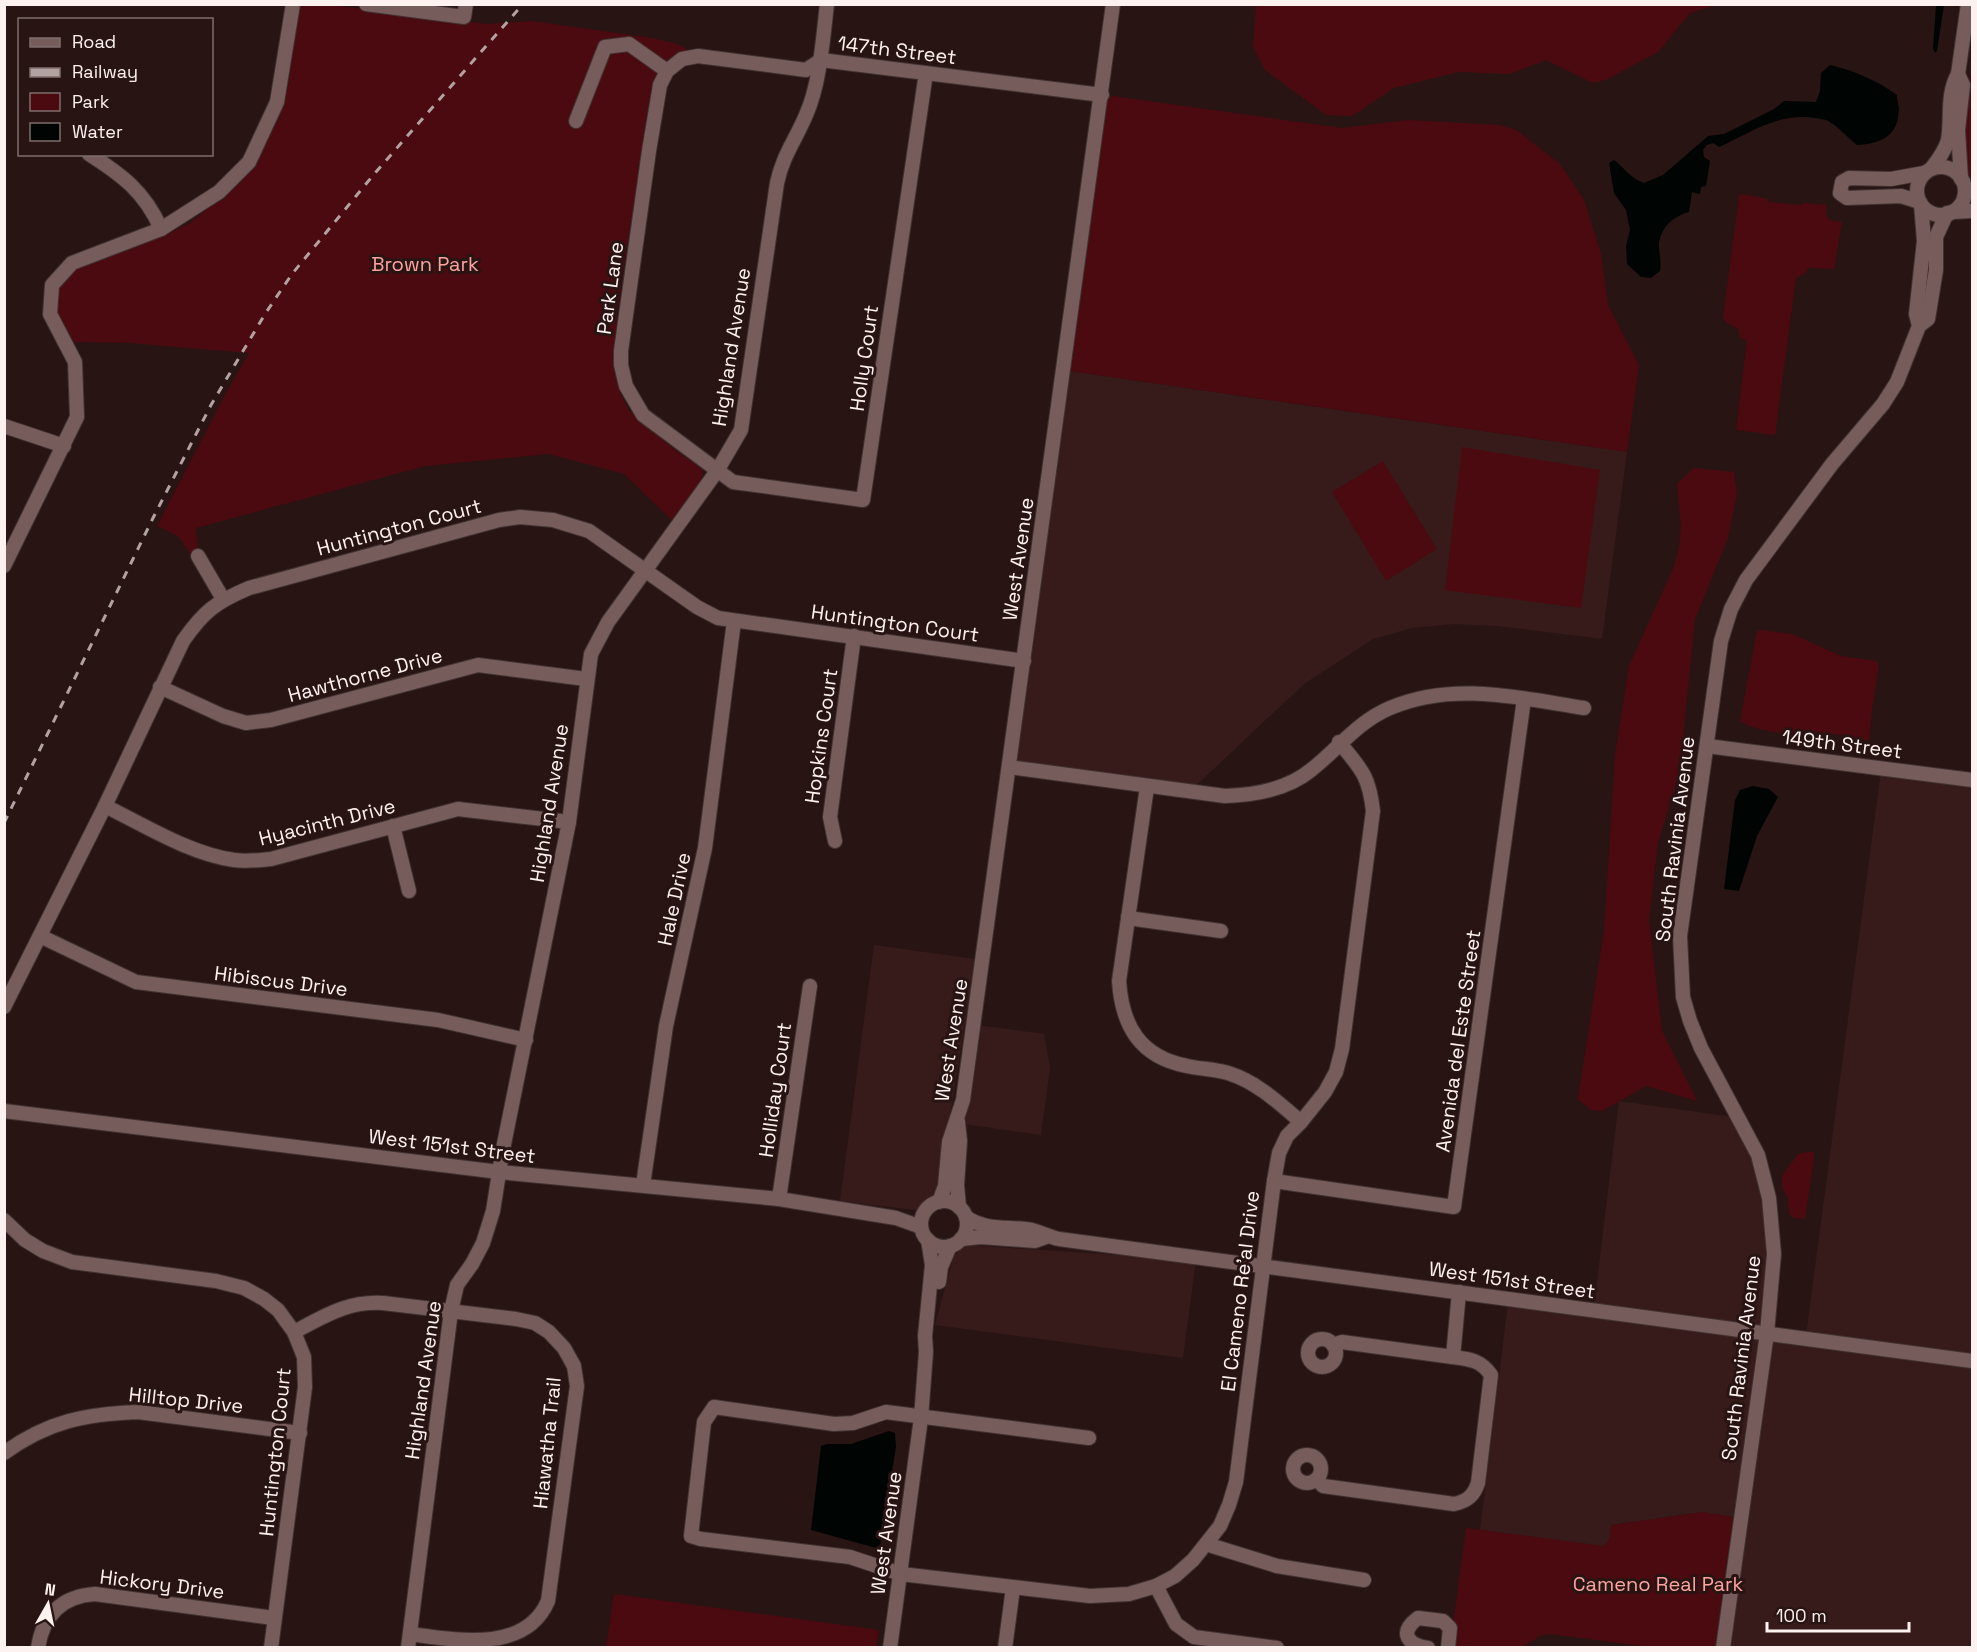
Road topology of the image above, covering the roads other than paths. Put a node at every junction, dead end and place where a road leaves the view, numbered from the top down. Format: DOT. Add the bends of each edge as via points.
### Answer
graph roads {
  1 [pos="293,4"];
  2 [pos="366,4"];
  3 [pos="827,4"];
  4 [pos="1113,4"];
  5 [pos="1968,4"];
  6 [pos="465,11"];
  7 [pos="821,60"];
  8 [pos="667,71"];
  9 [pos="926,73"];
  10 [pos="1958,74"];
  11 [pos="1102,95"];
  12 [pos="576,121"];
  13 [pos="92,156"];
  14 [pos="1928,171"];
  15 [pos="1966,185"];
  16 [pos="1920,203"];
  17 [pos="1972,211"];
  18 [pos="1949,213"];
  19 [pos="161,229"];
  20 [pos="1919,326"];
  21 [pos="4,426"];
  22 [pos="64,446"];
  23 [pos="717,471"];
  24 [pos="198,556"];
  25 [pos="4,566"];
  26 [pos="645,571"];
  27 [pos="223,599"];
  28 [pos="734,621"];
  29 [pos="854,636"];
  30 [pos="1024,661"];
  31 [pos="586,679"];
  32 [pos="160,687"];
  33 [pos="1524,699"];
  34 [pos="1584,708"];
  35 [pos="1339,742"];
  36 [pos="1707,746"];
  37 [pos="1009,767"];
  38 [pos="1972,780"];
  39 [pos="1147,787"];
  40 [pos="105,806"];
  41 [pos="568,822"];
  42 [pos="393,826"];
  43 [pos="835,841"];
  44 [pos="409,891"];
  45 [pos="1128,918"];
  46 [pos="1221,931"];
  47 [pos="40,936"];
  48 [pos="810,986"];
  49 [pos="4,1007"];
  50 [pos="526,1040"];
  51 [pos="4,1111"];
  52 [pos="958,1117"];
  53 [pos="1301,1122"];
  54 [pos="499,1172"];
  55 [pos="1274,1181"];
  56 [pos="643,1185"];
  57 [pos="779,1199"];
  58 [pos="939,1202"];
  59 [pos="926,1210"];
  60 [pos="962,1212"];
  61 [pos="896,1218"];
  62 [pos="4,1220"];
  63 [pos="921,1227"];
  64 [pos="1046,1237"];
  65 [pos="928,1240"];
  66 [pos="955,1243"];
  67 [pos="1263,1266"];
  68 [pos="1459,1292"];
  69 [pos="450,1311"];
  70 [pos="294,1332"];
  71 [pos="1767,1334"];
  72 [pos="1333,1345"];
  73 [pos="926,1352"];
  74 [pos="1453,1356"];
  75 [pos="1972,1361"];
  76 [pos="921,1418"];
  77 [pos="300,1433"];
  78 [pos="1089,1438"];
  79 [pos="4,1453"];
  80 [pos="1317,1479"];
  81 [pos="1206,1544"];
  82 [pos="901,1574"];
  83 [pos="1364,1580"];
  84 [pos="1156,1586"];
  85 [pos="1012,1588"];
  86 [pos="274,1618"];
  87 [pos="409,1641"];
  88 [pos="38,1647"];
  89 [pos="271,1647"];
  90 [pos="890,1647"];
  91 [pos="1005,1647"];
  92 [pos="1277,1647"];
  93 [pos="1428,1647"];
  94 [pos="1448,1647"];
  95 [pos="1722,1647"];
  1 -- 19 [label="street" via="277,102 249,162 219,192"];
  2 -- 6 [label="street"];
  3 -- 7 [label="street, Highland Avenue"];
  4 -- 11 [label="street, West Avenue"];
  5 -- 10 [label="street"];
  7 -- 8 [label="street, 147th Street" via="806,70 698,56 682,59"];
  7 -- 9 [label="street, 147th Street"];
  7 -- 23 [label="street, Highland Avenue" via="807,114 781,162 741,430"];
  8 -- 12 [label="street" via="628,44 606,47"];
  8 -- 23 [label="street, Park Lane" via="660,85 649,151 621,365 626,386 644,416"];
  9 -- 11 [label="street, 147th Street"];
  9 -- 23 [label="street, Holly Court" via="863,500 733,482"];
  10 -- 14 [label="street" via="1948,114 1948,139"];
  10 -- 15 [label="street" via="1964,85 1958,130"];
  11 -- 30 [label="street, West Avenue"];
  13 -- 19 [label="street" via="118,173 146,201"];
  14 -- 15 [label="street" via="1946,167"];
  14 -- 16 [label="street" via="1917,188"];
  14 -- 16 [label="street" via="1891,179 1850,178 1842,182 1840,193 1847,198 1901,196"];
  15 -- 18 [label="street" via="1963,198"];
  16 -- 18 [label="street" via="1932,213"];
  16 -- 20 [label="street, South Ravinia Avenue" via="1924,242 1916,314"];
  17 -- 18 [label="street"];
  18 -- 20 [label="street, South Ravinia Avenue" via="1936,237 1936,270 1928,319"];
  19 -- 22 [label="street" via="72,263 52,285 50,314 75,362 77,417"];
  20 -- 36 [label="street, South Ravinia Avenue" via="1897,382 1883,404 1763,556 1731,609 1721,641"];
  21 -- 22 [label="street"];
  22 -- 25 [label="street"];
  23 -- 26 [label="street, Highland Avenue"];
  24 -- 27 [label="street"];
  26 -- 27 [label="street, Huntington Court" via="589,531 553,520 520,517 249,588"];
  26 -- 28 [label="street, Huntington Court" via="708,614"];
  26 -- 31 [label="street, Highland Avenue" via="598,638"];
  27 -- 32 [label="street, Huntington Court" via="198,620"];
  28 -- 29 [label="street, Huntington Court"];
  28 -- 56 [label="street, Hale Drive" via="705,848 666,1026"];
  29 -- 30 [label="street, Huntington Court"];
  29 -- 43 [label="street, Hopkins Court" via="830,817"];
  30 -- 37 [label="street, West Avenue"];
  31 -- 32 [label="street, Hawthorne Drive" via="478,665 272,720 246,723"];
  31 -- 41 [label="street, Highland Avenue"];
  32 -- 40 [label="street, Huntington Court"];
  33 -- 34 [label="street"];
  33 -- 35 [label="street" via="1450,693 1420,697 1371,718"];
  33 -- 55 [label="street, Avenida del Este Street" via="1454,1207"];
  35 -- 39 [label="street" via="1311,771 1277,789 1225,796"];
  35 -- 53 [label="street, El Cameno Re'al Drive" via="1364,773 1373,811 1342,1048 1336,1072 1325,1092"];
  36 -- 38 [label="street, 149th Street"];
  36 -- 71 [label="street, South Ravinia Avenue" via="1680,936 1683,997 1701,1048 1758,1155 1769,1198 1774,1254"];
  37 -- 39 [label="street"];
  37 -- 52 [label="street, West Avenue"];
  39 -- 45 [label="street"];
  40 -- 42 [label="street, Hyacinth Drive" via="192,848 236,860 271,859"];
  40 -- 47 [label="street, Huntington Court"];
  41 -- 42 [label="street, Hyacinth Drive" via="458,809"];
  41 -- 50 [label="street, Highland Avenue"];
  42 -- 44 [label="street"];
  45 -- 46 [label="street"];
  45 -- 53 [label="street" via="1120,991 1125,1018 1150,1053 1248,1082"];
  47 -- 49 [label="street, Huntington Court"];
  47 -- 50 [label="street, Hibiscus Drive" via="136,982 438,1020"];
  48 -- 57 [label="street, Holliday Court"];
  50 -- 54 [label="street, Highland Avenue"];
  51 -- 54 [label="street, West 151st Street"];
  52 -- 58 [label="street, West Avenue" via="949,1142 945,1186"];
  52 -- 60 [label="street, West Avenue" via="957,1185"];
  53 -- 55 [label="street, El Cameno Re'al Drive" via="1287,1136 1279,1153"];
  54 -- 56 [label="street, West 151st Street"];
  54 -- 69 [label="street, Highland Avenue" via="489,1226 472,1264 457,1285"];
  55 -- 67 [label="street, El Cameno Re'al Drive"];
  56 -- 57 [label="street, West 151st Street"];
  57 -- 61 [label="street, West 151st Street"];
  58 -- 59 [label="street"];
  58 -- 60 [label="street" via="953,1203"];
  59 -- 61 [label="street, West 151st Street"];
  59 -- 63 [label="street"];
  60 -- 64 [label="street, West 151st Street" via="980,1225 1036,1230"];
  60 -- 66 [label="street" via="966,1229"];
  61 -- 63 [label="street, West 151st Street"];
  62 -- 70 [label="street, Huntington Court" via="25,1240 72,1262 244,1288 278,1310"];
  63 -- 65 [label="street"];
  64 -- 66 [label="street, West 151st Street" via="1035,1241 981,1237"];
  64 -- 67 [label="street, West 151st Street"];
  65 -- 66 [label="street" via="942,1247"];
  65 -- 73 [label="street, West Avenue" via="932,1265"];
  66 -- 73 [label="street, West Avenue" via="941,1267 932,1336"];
  67 -- 68 [label="street, West 151st Street"];
  67 -- 81 [label="street, El Cameno Re'al Drive" via="1236,1482 1220,1526"];
  68 -- 71 [label="street, West 151st Street"];
  68 -- 74 [label="street"];
  69 -- 70 [label="street, Hiawatha Trail" via="365,1302 345,1306"];
  69 -- 87 [label="street, Highland Avenue"];
  69 -- 87 [label="street, Hiawatha Trail" via="535,1323 564,1348 574,1365 576,1386 548,1601 543,1614 528,1632 509,1642"];
  70 -- 77 [label="street, Huntington Court" via="302,1349 306,1376"];
  71 -- 75 [label="street, West 151st Street"];
  71 -- 95 [label="street, South Ravinia Avenue"];
  72 -- 74 [label="street" via="1342,1342"];
  73 -- 76 [label="street, West Avenue"];
  74 -- 80 [label="street" via="1477,1361 1491,1375 1474,1493 1454,1504 1323,1485"];
  76 -- 78 [label="street"];
  76 -- 82 [label="street, West Avenue"];
  76 -- 82 [label="street, El Cameno Re'al Drive" via="886,1412 853,1423 834,1424 714,1407 704,1422 691,1536 850,1557"];
  77 -- 79 [label="street, Hilltop Drive" via="138,1412 114,1413 60,1423"];
  77 -- 86 [label="street, Huntington Court"];
  81 -- 83 [label="street" via="1277,1566"];
  81 -- 84 [label="street, El Cameno Re'al Drive" via="1175,1576"];
  82 -- 85 [label="street, El Cameno Re'al Drive"];
  82 -- 90 [label="street, West Avenue"];
  84 -- 85 [label="street, El Cameno Re'al Drive" via="1110,1596"];
  84 -- 92 [label="street" via="1176,1624 1194,1637"];
  85 -- 91 [label="street"];
  86 -- 88 [label="street, Hickory Drive" via="84,1595 65,1602 51,1614"];
  86 -- 89 [label="street, Huntington Court"];
  93 -- 94 [label="street" via="1415,1646 1409,1640 1410,1624 1418,1618 1443,1621 1450,1628"];
}
